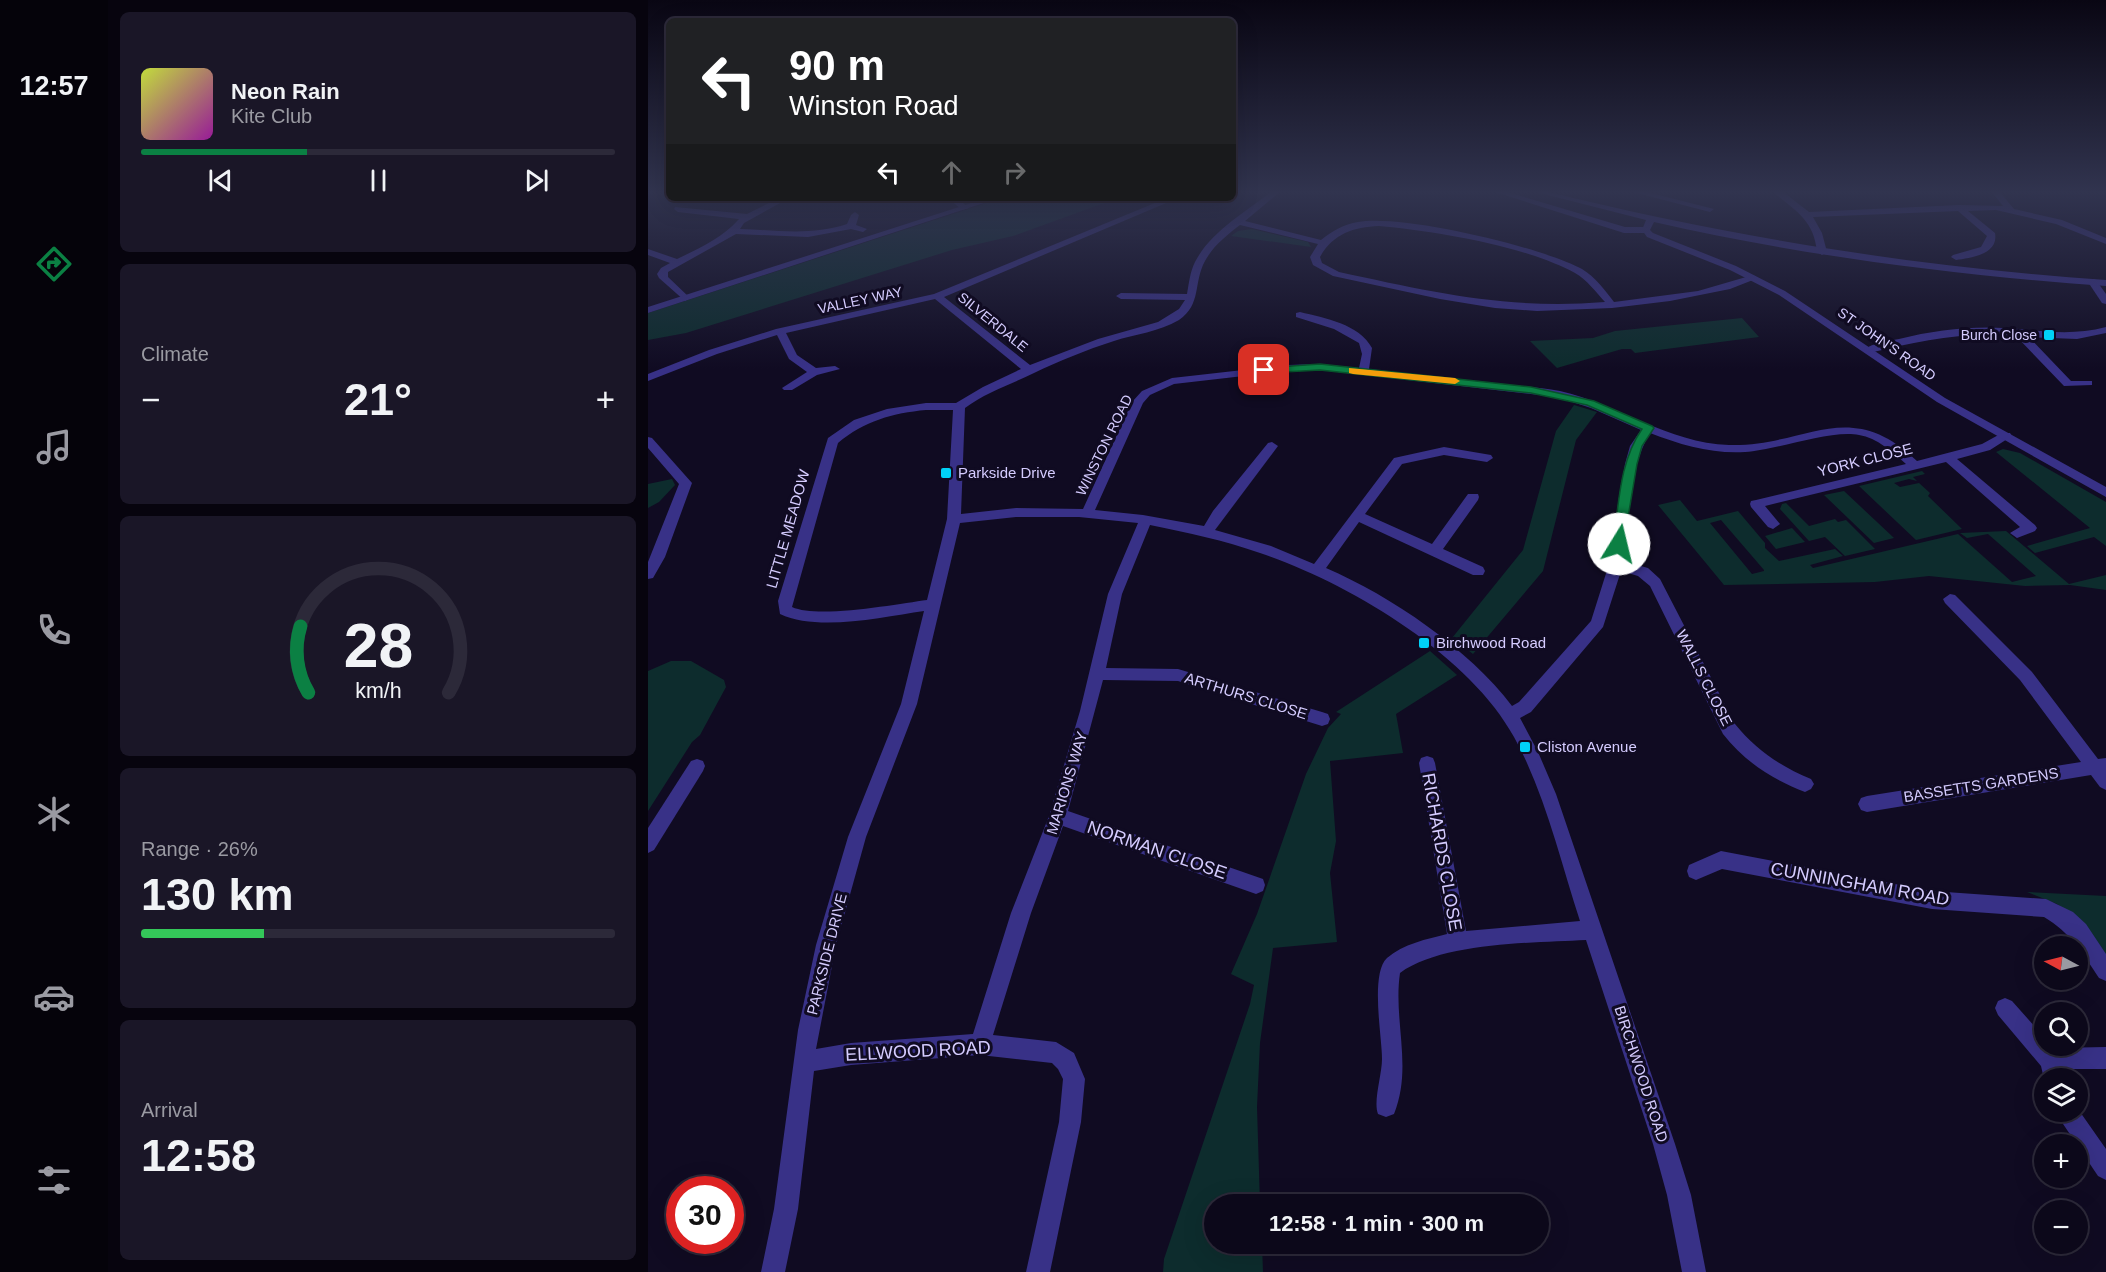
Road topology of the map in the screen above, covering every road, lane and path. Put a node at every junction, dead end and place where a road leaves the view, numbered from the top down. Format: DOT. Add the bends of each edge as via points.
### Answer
graph roads {
  1 [pos="702,250"];
  2 [pos="832,250"];
  3 [pos="1047,250"];
  4 [pos="1208,250"];
  5 [pos="1319,250"];
  6 [pos="1520,250"];
  7 [pos="1687,250"];
  8 [pos="1811,250"];
  9 [pos="1979,250"];
  10 [pos="648,252"];
  11 [pos="1822,252"];
  12 [pos="1956,257"];
  13 [pos="676,262"];
  14 [pos="1753,278"];
  15 [pos="2093,282"];
  16 [pos="2106,283"];
  17 [pos="937,296"];
  18 [pos="1121,296"];
  19 [pos="685,297"];
  20 [pos="1193,297"];
  21 [pos="2106,301"];
  22 [pos="1612,305"];
  23 [pos="648,309"];
  24 [pos="1300,315"];
  25 [pos="780,332"];
  26 [pos="2018,333"];
  27 [pos="2103,334"];
  28 [pos="1869,350"];
  29 [pos="835,369"];
  30 [pos="1030,371"];
  31 [pos="814,372"];
  32 [pos="1363,372"];
  33 [pos="648,378"];
  34 [pos="2088,383"];
  35 [pos="2068,384"];
  36 [pos="788,388"];
  37 [pos="2076,394"];
  38 [pos="959,407"];
  39 [pos="1648,428"];
  40 [pos="2006,436"];
  41 [pos="648,441"];
  42 [pos="1272,446"];
  43 [pos="1486,458"];
  44 [pos="1948,458"];
  45 [pos="1914,465"];
  46 [pos="2106,493"];
  47 [pos="1473,498"];
  48 [pos="1088,512"];
  49 [pos="1357,516"];
  50 [pos="954,519"];
  51 [pos="1146,520"];
  52 [pos="1773,524"];
  53 [pos="2017,533"];
  54 [pos="1206,534"];
  55 [pos="1434,551"];
  56 [pos="1616,564"];
  57 [pos="1317,570"];
  58 [pos="1478,571"];
  59 [pos="648,574"];
  60 [pos="1950,599"];
  61 [pos="934,604"];
  62 [pos="1097,674"];
  63 [pos="1510,715"];
  64 [pos="1322,718"];
  65 [pos="1427,763"];
  66 [pos="2100,765"];
  67 [pos="697,766"];
  68 [pos="2106,782"];
  69 [pos="1805,784"];
  70 [pos="1867,804"];
  71 [pos="1058,816"];
  72 [pos="648,844"];
  73 [pos="1696,871"];
  74 [pos="1256,885"];
  75 [pos="1594,930"];
  76 [pos="1458,940"];
  77 [pos="2106,972"];
  78 [pos="2005,1008"];
  79 [pos="980,1044"];
  80 [pos="2106,1058"];
  81 [pos="803,1064"];
  82 [pos="2051,1068"];
  83 [pos="2053,1068"];
  84 [pos="1386,1106"];
  85 [pos="2073,1122"];
  86 [pos="2106,1168"];
  87 [pos="773,1272"];
  88 [pos="1038,1272"];
  89 [pos="1694,1272"];
  1 -- 13 [label="street"];
  2 -- 19 [label="street"];
  3 -- 17 [label="street, VALLEY WAY"];
  4 -- 20 [label="street" via="1200,261"];
  5 -- 22 [label="street" via="1315,258 1318,265 1336,274 1495,305"];
  6 -- 22 [label="street" via="1578,271"];
  7 -- 14 [label="street, ST JOHN'S ROAD"];
  8 -- 11 [label="street"];
  9 -- 12 [label="street"];
  10 -- 13 [label="street"];
  11 -- 15 [label="street" via="1961,271"];
  13 -- 19 [label="street" via="662,274"];
  14 -- 22 [label="street" via="1694,294"];
  14 -- 28 [label="street, ST JOHN'S ROAD"];
  15 -- 16 [label="street"];
  15 -- 21 [label="street"];
  17 -- 25 [label="street, VALLEY WAY"];
  17 -- 30 [label="street, SILVERDALE"];
  18 -- 20 [label="street"];
  19 -- 23 [label="street"];
  20 -- 30 [label="street" via="1182,313 1166,323 1108,339"];
  24 -- 32 [label="street" via="1362,340 1367,354"];
  25 -- 31 [label="street" via="793,357"];
  25 -- 33 [label="street, VALLEY WAY" via="713,352"];
  26 -- 27 [label="street"];
  26 -- 28 [label="street" via="1942,332"];
  26 -- 35 [label="street"];
  28 -- 40 [label="street, ST JOHN'S ROAD" via="1941,400"];
  29 -- 31 [label="street"];
  30 -- 38 [label="street"];
  31 -- 36 [label="street"];
  32 -- 39 [label="street, WINSTON ROAD" via="1558,394 1591,403"];
  32 -- 48 [label="street, WINSTON ROAD" via="1304,367 1166,382 1138,402"];
  34 -- 35 [label="street"];
  35 -- 37 [label="street"];
  38 -- 50 [label="street, PARKSIDE DRIVE"];
  38 -- 61 [label="street, LITTLE MEADOW" via="928,405 895,412 852,426 832,441 785,610 812,618"];
  39 -- 45 [label="street, WINSTON ROAD" via="1706,447 1725,448 1755,447 1853,430 1876,437"];
  39 -- 56 [label="street" via="1636,446 1631,464"];
  40 -- 44 [label="street, YORK CLOSE" via="1986,447"];
  40 -- 46 [label="street, ST JOHN'S ROAD"];
  41 -- 59 [label="street" via="686,483"];
  42 -- 54 [label="street"];
  43 -- 49 [label="street" via="1444,451 1398,461"];
  44 -- 45 [label="street, YORK CLOSE"];
  44 -- 53 [label="street" via="2030,528"];
  45 -- 52 [label="street, YORK CLOSE" via="1756,504"];
  47 -- 55 [label="street"];
  48 -- 50 [label="street, BIRCHWOOD ROAD" via="996,513"];
  48 -- 51 [label="street, BIRCHWOOD ROAD"];
  49 -- 55 [label="street"];
  49 -- 57 [label="street"];
  50 -- 61 [label="street, PARKSIDE DRIVE"];
  51 -- 54 [label="street, BIRCHWOOD ROAD"];
  51 -- 62 [label="street, MARIONS WAY" via="1115,594"];
  54 -- 57 [label="street, BIRCHWOOD ROAD"];
  55 -- 58 [label="street"];
  56 -- 63 [label="street" via="1598,623 1526,707"];
  56 -- 69 [label="street, WALLS CLOSE" via="1643,572 1655,583 1740,745 1782,775"];
  57 -- 63 [label="street, BIRCHWOOD ROAD" via="1410,622 1464,664"];
  60 -- 66 [label="street" via="2026,676"];
  61 -- 81 [label="street, PARKSIDE DRIVE" via="909,704 857,837 826,945"];
  62 -- 64 [label="street, ARTHURS CLOSE" via="1178,675"];
  62 -- 71 [label="street, MARIONS WAY"];
  63 -- 75 [label="street, BIRCHWOOD ROAD" via="1539,778"];
  65 -- 76 [label="street, RICHARDS CLOSE"];
  66 -- 68 [label="street"];
  66 -- 70 [label="street, BASSETTS GARDENS"];
  67 -- 72 [label="street"];
  71 -- 74 [label="street, NORMAN CLOSE"];
  71 -- 79 [label="street, MARIONS WAY" via="1021,913"];
  73 -- 77 [label="street, CUNNINGHAM ROAD" via="1721,860 1932,900 2046,908 2079,931"];
  75 -- 76 [label="street, RICHARDS CLOSE"];
  75 -- 89 [label="street, BIRCHWOOD ROAD" via="1664,1144"];
  76 -- 84 [label="street, RICHARDS CLOSE" via="1401,958 1391,968 1394,1067"];
  78 -- 82 [label="street"];
  79 -- 81 [label="street, ELLWOOD ROAD" via="851,1054"];
  79 -- 88 [label="street, ELLWOOD ROAD" via="1056,1053 1066,1061 1074,1079 1070,1122"];
  80 -- 83 [label="street" via="2060,1058"];
  81 -- 87 [label="street, PARKSIDE DRIVE" via="786,1209"];
  85 -- 86 [label="street"];
}
